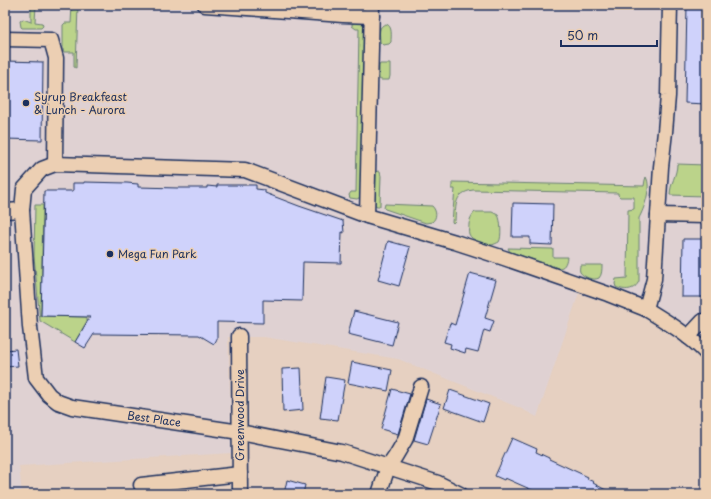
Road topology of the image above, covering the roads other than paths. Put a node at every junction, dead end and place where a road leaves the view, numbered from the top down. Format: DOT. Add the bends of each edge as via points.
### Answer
graph roads {
  1 [pos="205,5"];
  2 [pos="670,5"];
  3 [pos="372,10"];
  4 [pos="5,39"];
  5 [pos="54,164"];
  6 [pos="22,210"];
  7 [pos="5,211"];
  8 [pos="658,215"];
  9 [pos="367,216"];
  10 [pos="706,216"];
  11 [pos="646,309"];
  12 [pos="706,321"];
  13 [pos="239,336"];
  14 [pos="688,337"];
  15 [pos="706,353"];
  16 [pos="421,387"];
  17 [pos="240,432"];
  18 [pos="388,467"];
  19 [pos="240,474"];
  20 [pos="141,485"];
  21 [pos="240,494"];
  22 [pos="379,494"];
  23 [pos="460,494"];
  1 -- 3 [label="street" via="343,15"];
  2 -- 8 [label="street" via="668,96"];
  3 -- 9 [label="street"];
  4 -- 5 [label="street" via="51,40 56,58"];
  5 -- 6 [label="street, Best Place" via="42,169 24,189"];
  5 -- 9 [label="street" via="245,170"];
  6 -- 7 [label="street"];
  6 -- 17 [label="street, Best Place" via="36,378 49,395 58,402 72,407"];
  8 -- 10 [label="street"];
  8 -- 11 [label="street" via="654,279"];
  9 -- 11 [label="street" via="504,258"];
  11 -- 14 [label="street"];
  12 -- 14 [label="street"];
  13 -- 17 [label="street, Greenwood Drive"];
  14 -- 15 [label="street"];
  16 -- 18 [label="street" via="405,440"];
  17 -- 18 [label="street, Best Place" via="342,452"];
  17 -- 19 [label="street, Greenwood Drive"];
  18 -- 22 [label="street"];
  18 -- 23 [label="street, Best Place" via="438,483"];
  19 -- 20 [label="street"];
  19 -- 21 [label="street, Greenwood Drive"];
}
